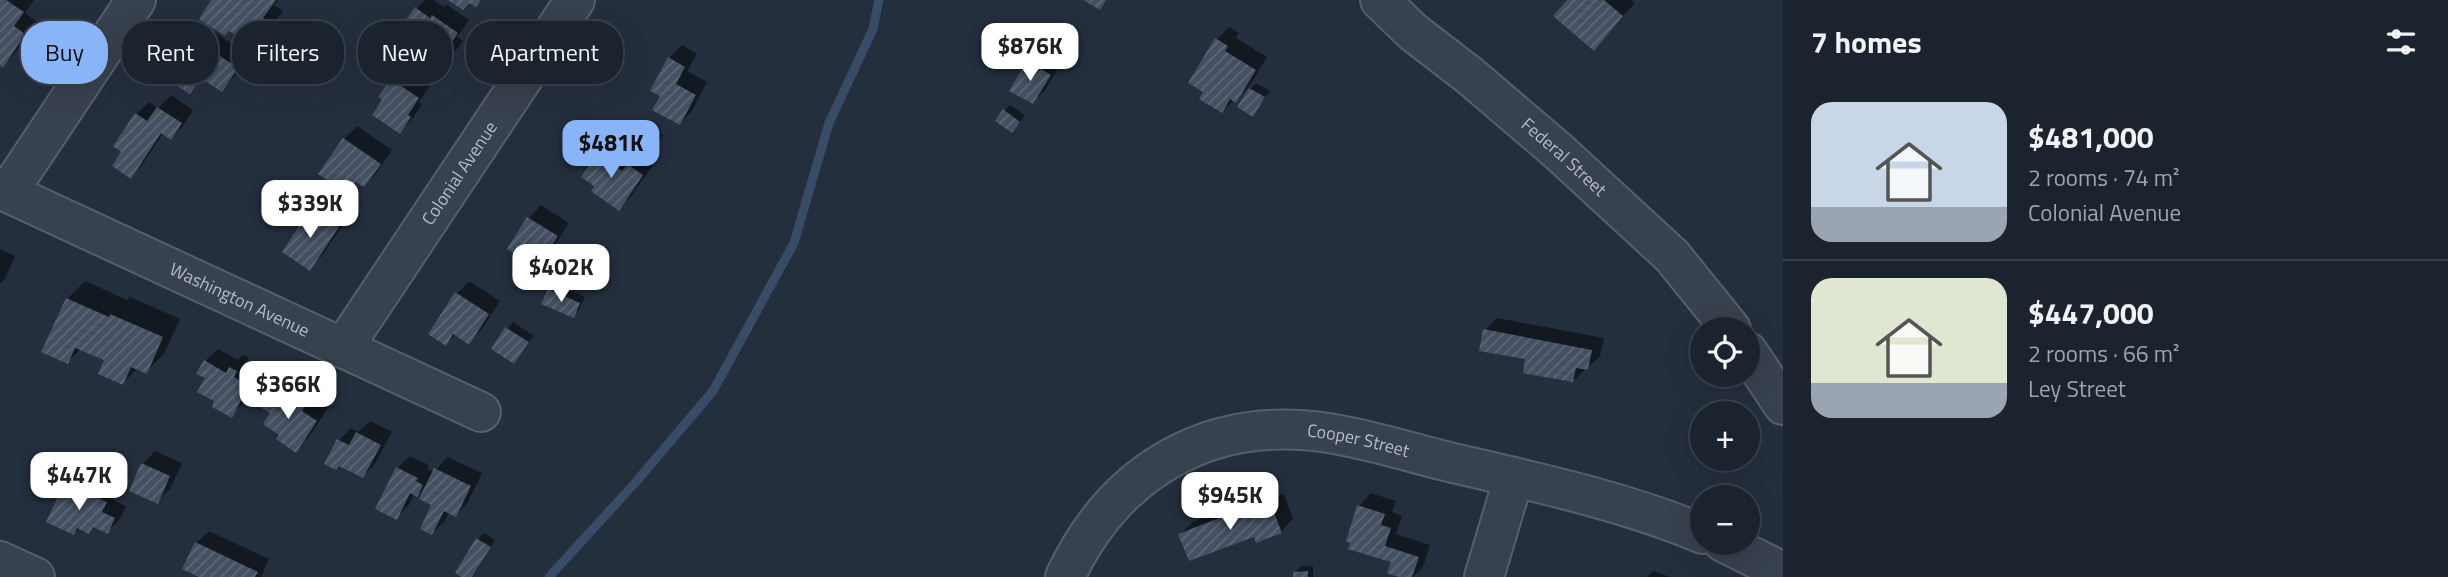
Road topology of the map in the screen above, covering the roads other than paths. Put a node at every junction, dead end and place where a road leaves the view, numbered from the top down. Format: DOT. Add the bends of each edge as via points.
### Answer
graph roads {
  1 [pos="136,0"];
  2 [pos="575,0"];
  3 [pos="1380,0"];
  4 [pos="4,190"];
  5 [pos="1721,317"];
  6 [pos="343,348"];
  7 [pos="1760,370"];
  8 [pos="1783,405"];
  9 [pos="481,412"];
  10 [pos="1514,477"];
  11 [pos="1690,529"];
  12 [pos="0,561"];
  13 [pos="35,577"];
  14 [pos="1065,577"];
  15 [pos="1484,577"];
  1 -- 4 [label="street"];
  2 -- 6 [label="street, Colonial Avenue"];
  3 -- 5 [label="street, Federal Street" via="1558,151 1672,256"];
  4 -- 6 [label="street, Washington Avenue"];
  6 -- 9 [label="street, Washington Avenue"];
  7 -- 8 [label="street"];
  10 -- 11 [label="street, Cooper Street" via="1638,510"];
  10 -- 14 [label="street, Cooper Street" via="1326,433 1291,430 1218,437 1158,466 1130,487 1092,528"];
  10 -- 15 [label="street"];
  12 -- 13 [label="street"];
}
